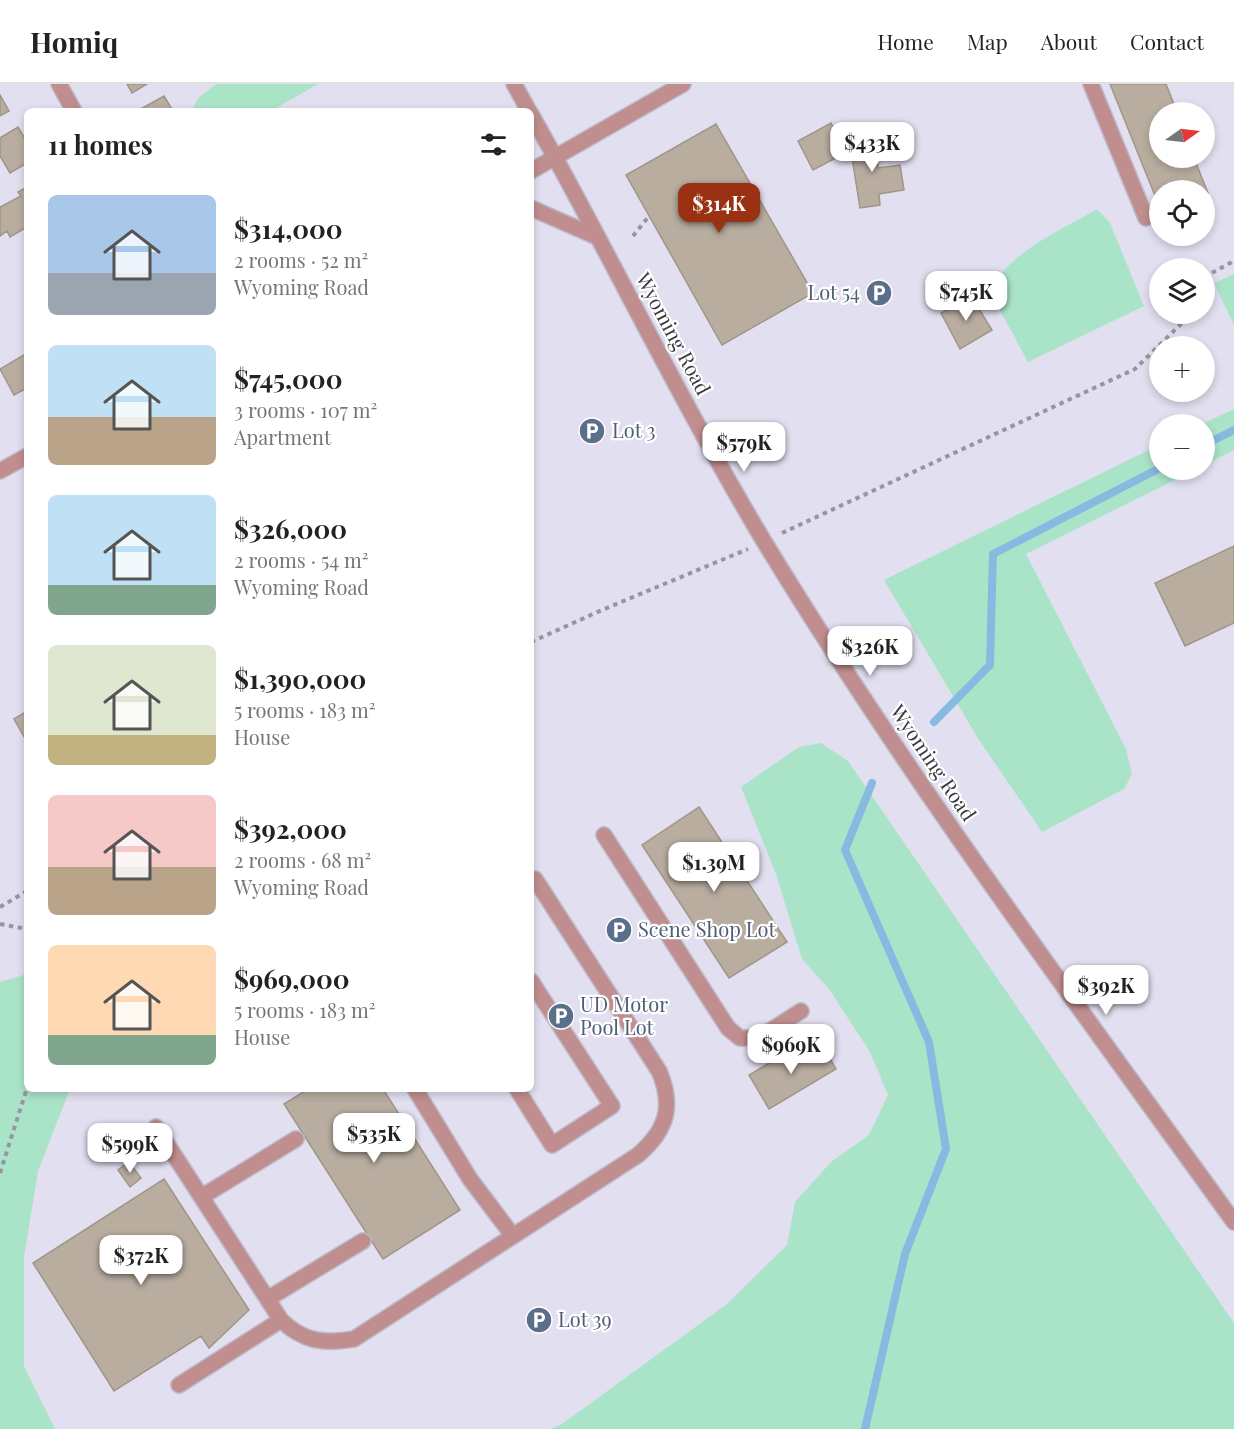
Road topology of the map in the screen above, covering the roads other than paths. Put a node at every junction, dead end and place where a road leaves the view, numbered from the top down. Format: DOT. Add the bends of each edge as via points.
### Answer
graph roads {
  1 [pos="59,84"];
  2 [pos="514,84"];
  3 [pos="683,84"];
  4 [pos="1091,84"];
  5 [pos="72,108"];
  6 [pos="527,108"];
  7 [pos="534,120"];
  8 [pos="555,157"];
  9 [pos="534,169"];
  10 [pos="534,209"];
  11 [pos="1146,218"];
  12 [pos="597,237"];
  13 [pos="24,458"];
  14 [pos="0,471"];
  15 [pos="604,835"];
  16 [pos="535,879"];
  17 [pos="534,986"];
  18 [pos="801,1011"];
  19 [pos="418,1092"];
  20 [pos="519,1092"];
  21 [pos="156,1127"];
  22 [pos="296,1138"];
  23 [pos="203,1197"];
  24 [pos="1234,1221"];
  25 [pos="513,1236"];
  26 [pos="363,1241"];
  27 [pos="269,1298"];
  28 [pos="281,1320"];
  29 [pos="179,1385"];
  1 -- 5 [label="street"];
  2 -- 6 [label="street, Wyoming Road"];
  3 -- 8 [label="street"];
  4 -- 11 [label="street"];
  7 -- 8 [label="street, Wyoming Road"];
  8 -- 9 [label="street"];
  8 -- 12 [label="street, Wyoming Road"];
  10 -- 12 [label="street"];
  12 -- 24 [label="street, Wyoming Road" via="712,451 852,680 1016,920"];
  13 -- 14 [label="street"];
  15 -- 18 [label="street" via="728,1028 740,1038 759,1038"];
  16 -- 25 [label="street" via="659,1071 668,1090 668,1115 650,1145 638,1155"];
  17 -- 20 [label="street" via="612,1106 552,1145"];
  19 -- 25 [label="street" via="470,1179"];
  21 -- 23 [label="street"];
  22 -- 23 [label="street"];
  23 -- 27 [label="street"];
  25 -- 28 [label="street" via="354,1340 310,1340"];
  26 -- 27 [label="street"];
  27 -- 28 [label="street"];
  28 -- 29 [label="street"];
}
